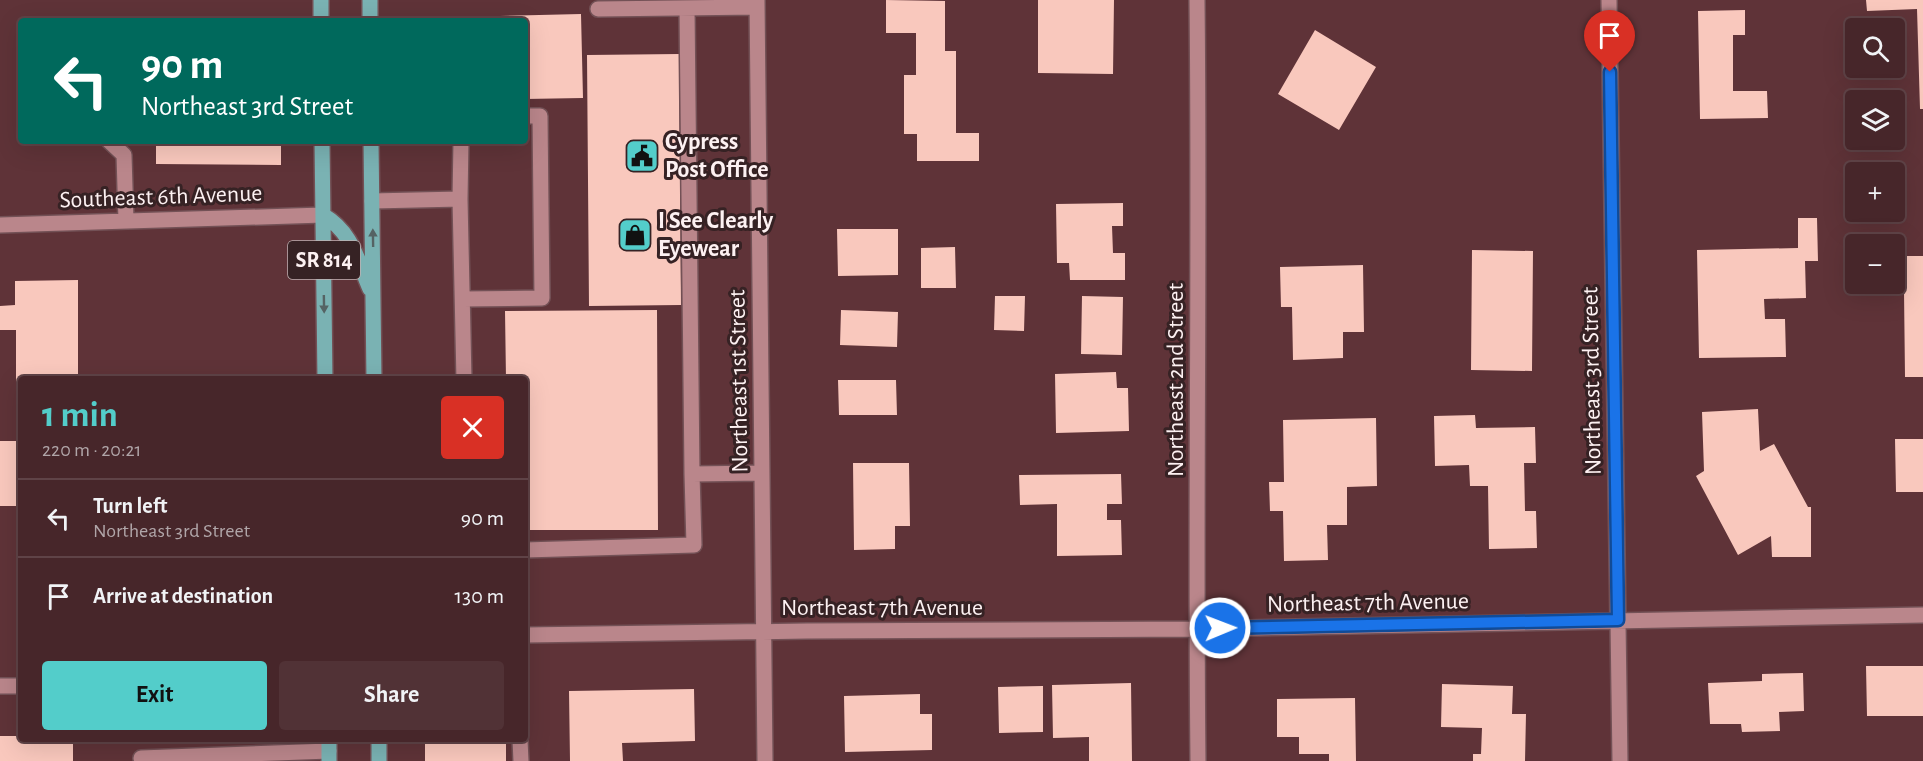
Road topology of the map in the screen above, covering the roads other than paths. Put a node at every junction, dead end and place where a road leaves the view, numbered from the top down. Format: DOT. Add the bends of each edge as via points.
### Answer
graph roads {
  1 [pos="321,0"];
  2 [pos="370,0"];
  3 [pos="1197,0"];
  4 [pos="1609,0"];
  5 [pos="757,4"];
  6 [pos="687,8"];
  7 [pos="598,9"];
  8 [pos="321,18"];
  9 [pos="370,18"];
  10 [pos="528,116"];
  11 [pos="112,144"];
  12 [pos="322,144"];
  13 [pos="371,144"];
  14 [pos="460,144"];
  15 [pos="460,199"];
  16 [pos="372,201"];
  17 [pos="323,215"];
  18 [pos="126,221"];
  19 [pos="0,225"];
  20 [pos="373,297"];
  21 [pos="462,298"];
  22 [pos="325,376"];
  23 [pos="374,376"];
  24 [pos="464,376"];
  25 [pos="762,473"];
  26 [pos="692,474"];
  27 [pos="528,550"];
  28 [pos="1923,615"];
  29 [pos="1618,620"];
  30 [pos="1196,629"];
  31 [pos="764,631"];
  32 [pos="528,635"];
  33 [pos="0,686"];
  34 [pos="18,686"];
  35 [pos="379,742"];
  36 [pos="520,742"];
  37 [pos="329,750"];
  38 [pos="141,758"];
  39 [pos="379,761"];
  40 [pos="521,761"];
  41 [pos="765,761"];
  42 [pos="1198,761"];
  43 [pos="1620,761"];
  1 -- 8 [label="main road"];
  2 -- 9 [label="main road"];
  3 -- 30 [label="street, Northeast 2nd Street"];
  4 -- 29 [label="street, Northeast 3rd Street"];
  5 -- 6 [label="street"];
  5 -- 25 [label="street, Northeast 1st Street"];
  6 -- 7 [label="street"];
  6 -- 26 [label="street"];
  10 -- 21 [label="street" via="540,116 542,298"];
  11 -- 18 [label="street" via="124,155"];
  12 -- 17 [label="main road, SR 814"];
  13 -- 16 [label="main road, SR 814"];
  14 -- 15 [label="street"];
  15 -- 16 [label="street"];
  15 -- 21 [label="street"];
  20 -- 16 [label="main road, SR 814, one-way"];
  17 -- 18 [label="street, Southeast 6th Avenue"];
  17 -- 20 [label="main road" via="348,235"];
  17 -- 22 [label="main road, SR 814, one-way"];
  18 -- 19 [label="street, Southeast 6th Avenue"];
  20 -- 23 [label="main road, SR 814"];
  21 -- 24 [label="street"];
  25 -- 26 [label="street"];
  25 -- 31 [label="street, Northeast 1st Street"];
  26 -- 27 [label="street" via="693,545"];
  28 -- 29 [label="street, Northeast 7th Avenue"];
  29 -- 30 [label="street, Northeast 7th Avenue"];
  29 -- 43 [label="street, Northeast 3rd Street"];
  30 -- 31 [label="street, Northeast 7th Avenue"];
  30 -- 42 [label="street, Northeast 2nd Street"];
  31 -- 32 [label="street, Northeast 7th Avenue"];
  31 -- 41 [label="street, Northeast 1st Street"];
  33 -- 34 [label="street"];
  35 -- 39 [label="main road"];
  36 -- 40 [label="street"];
  37 -- 38 [label="street"];
}
